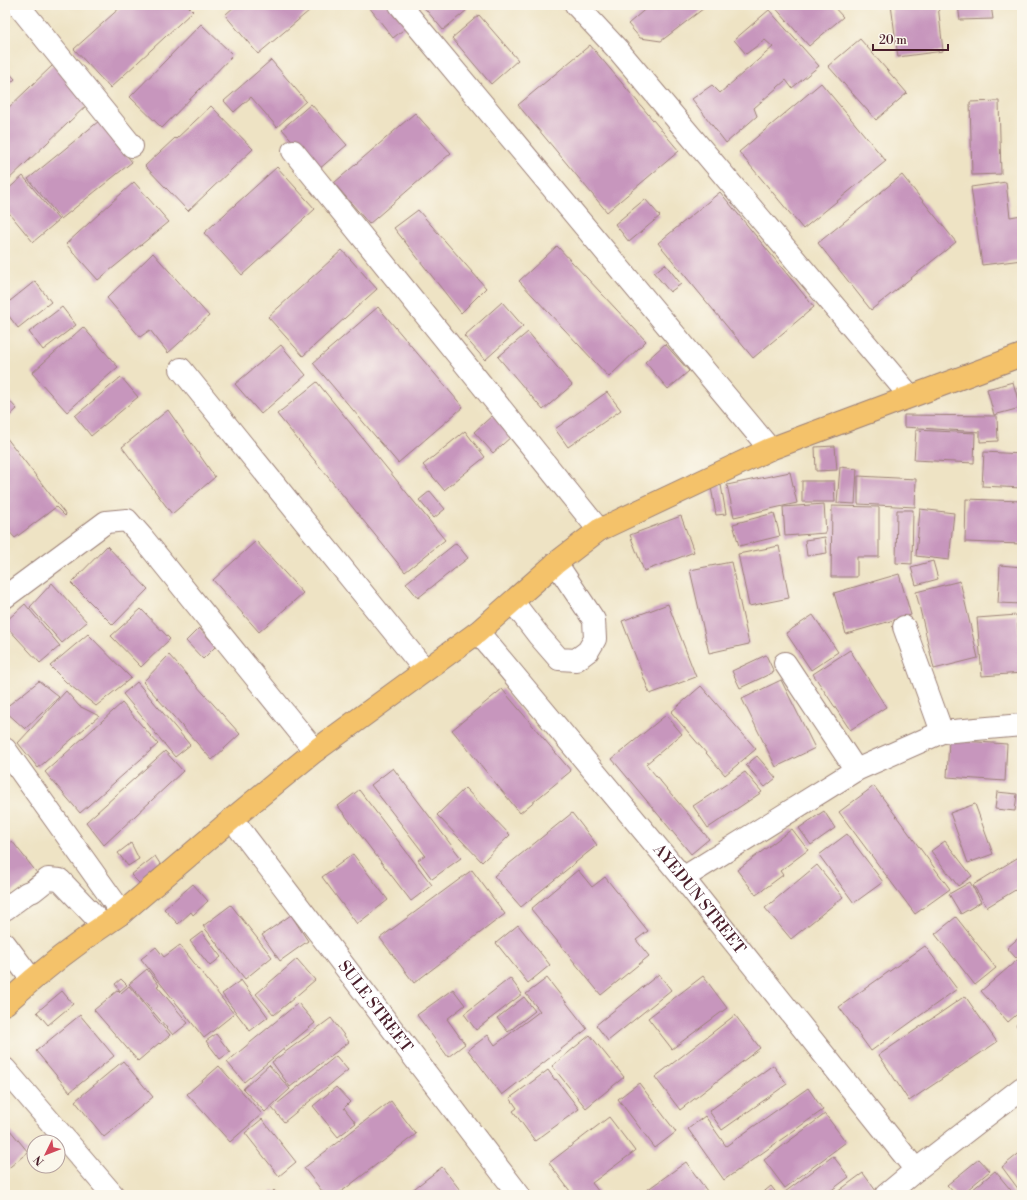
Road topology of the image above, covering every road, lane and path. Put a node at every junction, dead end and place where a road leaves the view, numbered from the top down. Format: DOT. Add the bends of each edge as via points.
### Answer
graph roads {
  1 [pos="18,5"];
  2 [pos="400,5"];
  3 [pos="576,5"];
  4 [pos="132,146"];
  5 [pos="294,150"];
  6 [pos="1022,355"];
  7 [pos="181,369"];
  8 [pos="910,396"];
  9 [pos="770,449"];
  10 [pos="599,530"];
  11 [pos="556,563"];
  12 [pos="5,597"];
  13 [pos="512,602"];
  14 [pos="904,627"];
  15 [pos="478,632"];
  16 [pos="785,663"];
  17 [pos="425,670"];
  18 [pos="1022,725"];
  19 [pos="942,732"];
  20 [pos="5,749"];
  21 [pos="315,751"];
  22 [pos="856,770"];
  23 [pos="232,819"];
  24 [pos="683,878"];
  25 [pos="5,909"];
  26 [pos="122,913"];
  27 [pos="103,925"];
  28 [pos="5,944"];
  29 [pos="32,980"];
  30 [pos="5,1004"];
  31 [pos="5,1069"];
  32 [pos="1022,1088"];
  33 [pos="916,1170"];
  34 [pos="113,1195"];
  35 [pos="519,1195"];
  36 [pos="886,1195"];
  1 -- 4 [label="street"];
  2 -- 9 [label="street"];
  3 -- 8 [label="street" via="619,51"];
  5 -- 10 [label="street"];
  6 -- 8 [label="main road"];
  7 -- 17 [label="street"];
  8 -- 9 [label="main road"];
  9 -- 10 [label="main road"];
  10 -- 11 [label="main road"];
  11 -- 13 [label="main road"];
  11 -- 13 [label="street" via="594,620 595,639 588,651 576,660 559,659"];
  12 -- 21 [label="street" via="106,522 127,520"];
  13 -- 15 [label="main road"];
  14 -- 19 [label="street"];
  15 -- 17 [label="main road"];
  15 -- 24 [label="street, AYEDUN STREET"];
  16 -- 22 [label="street"];
  17 -- 21 [label="main road"];
  18 -- 19 [label="street"];
  19 -- 22 [label="street"];
  20 -- 26 [label="street"];
  21 -- 23 [label="main road"];
  22 -- 24 [label="street"];
  23 -- 26 [label="main road"];
  23 -- 35 [label="street, SULE STREET"];
  24 -- 33 [label="street, AYEDUN STREET"];
  25 -- 27 [label="street" via="48,879 60,880"];
  26 -- 27 [label="main road"];
  27 -- 29 [label="main road"];
  28 -- 29 [label="street"];
  29 -- 30 [label="main road"];
  31 -- 34 [label="street"];
  32 -- 33 [label="street"];
  33 -- 36 [label="street"];
}
